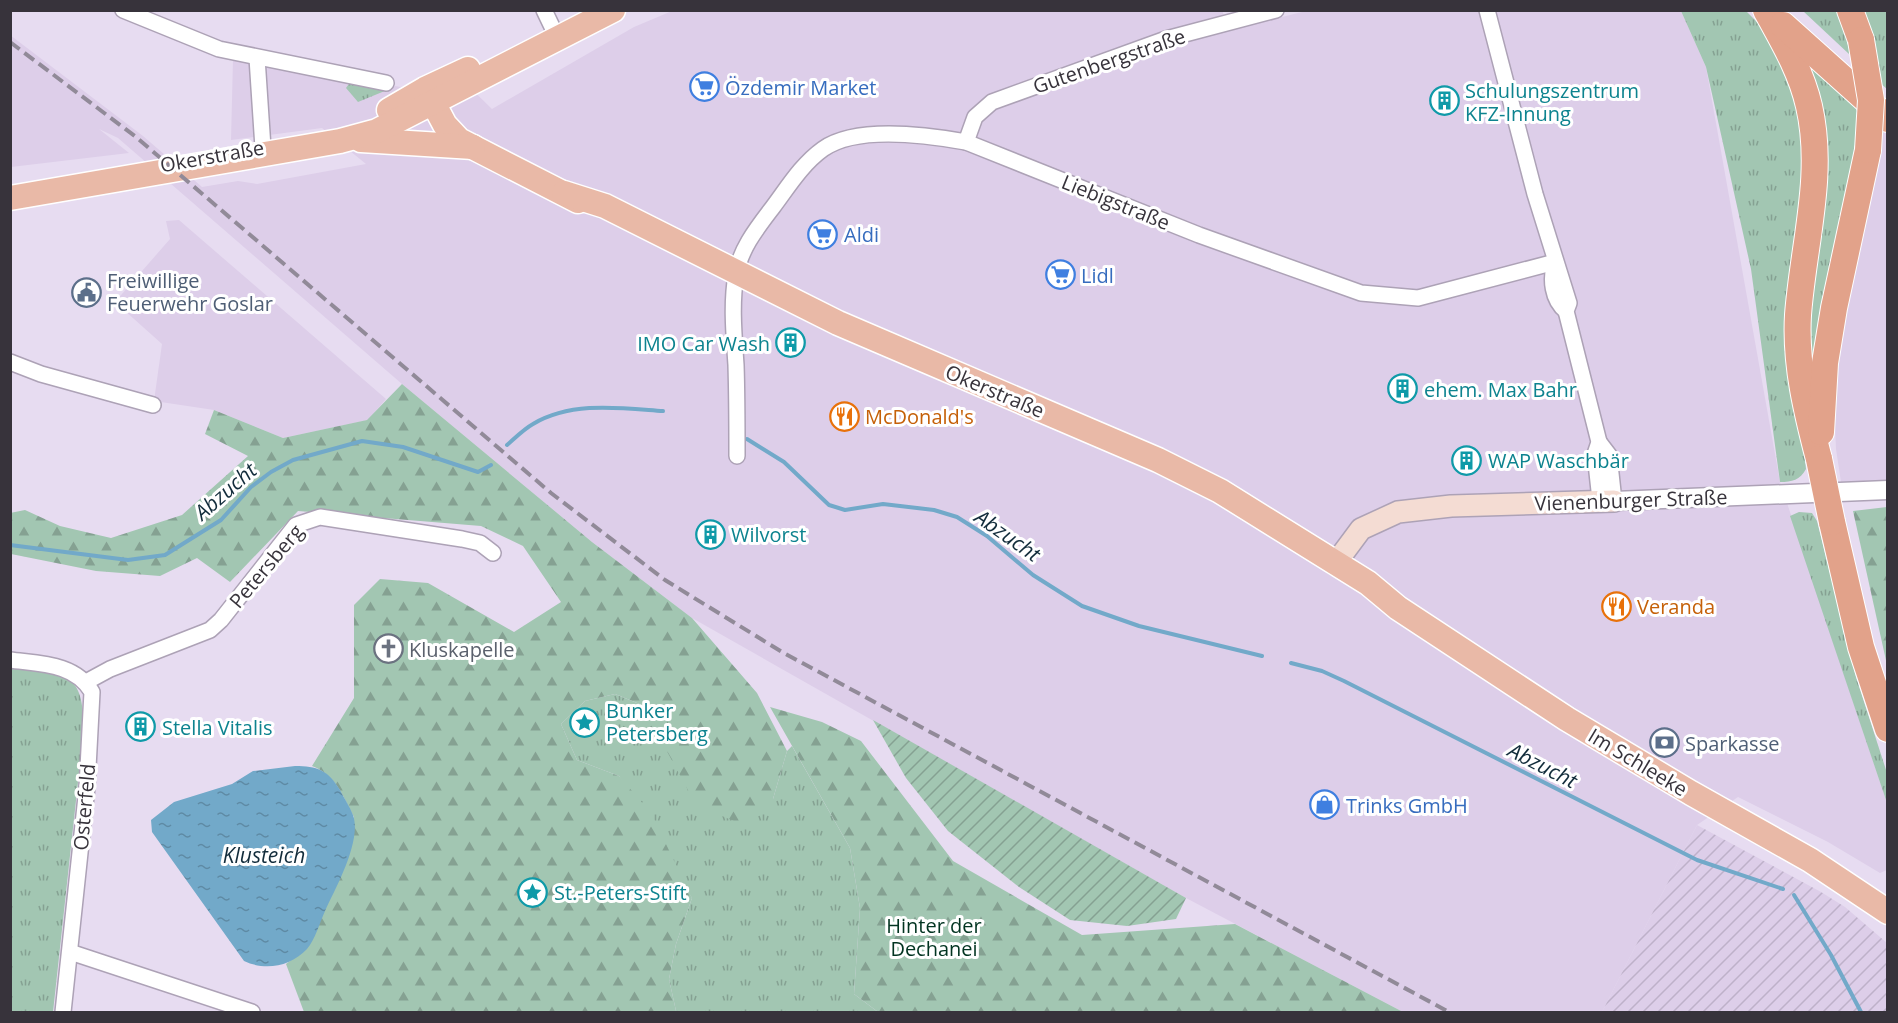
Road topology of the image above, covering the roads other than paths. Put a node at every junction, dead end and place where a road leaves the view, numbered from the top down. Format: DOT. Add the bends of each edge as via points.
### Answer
graph roads {
  1 [pos="123,10"];
  2 [pos="544,10"];
  3 [pos="602,10"];
  4 [pos="613,10"];
  5 [pos="1276,10"];
  6 [pos="1487,10"];
  7 [pos="1767,10"];
  8 [pos="1789,10"];
  9 [pos="1850,10"];
  10 [pos="555,33"];
  11 [pos="257,58"];
  12 [pos="386,83"];
  13 [pos="428,95"];
  14 [pos="1887,100"];
  15 [pos="1887,118"];
  16 [pos="350,139"];
  17 [pos="966,142"];
  18 [pos="262,147"];
  19 [pos="473,147"];
  20 [pos="222,158"];
  21 [pos="10,192"];
  22 [pos="10,198"];
  23 [pos="1555,262"];
  24 [pos="736,273"];
  25 [pos="10,362"];
  26 [pos="153,405"];
  27 [pos="737,456"];
  28 [pos="1820,459"];
  29 [pos="1887,490"];
  30 [pos="1607,500"];
  31 [pos="494,553"];
  32 [pos="1338,566"];
  33 [pos="10,660"];
  34 [pos="86,682"];
  35 [pos="1887,729"];
  36 [pos="1886,910"];
  37 [pos="70,952"];
  38 [pos="63,1012"];
  39 [pos="252,1012"];
  1 -- 11 [label="street" via="219,49"];
  2 -- 10 [label="street"];
  3 -- 10 [label="main road"];
  4 -- 13 [label="main road"];
  5 -- 17 [label="street, Gutenbergstraße" via="1166,39 992,102 975,117"];
  6 -- 23 [label="street"];
  7 -- 15 [label="highway"];
  7 -- 28 [label="highway" via="1803,84 1814,147 1813,193 1798,317 1799,364"];
  8 -- 14 [label="highway"];
  9 -- 28 [label="highway, bridge" via="1861,39 1871,100 1868,150 1825,363"];
  10 -- 13 [label="main road"];
  11 -- 12 [label="street"];
  11 -- 18 [label="street"];
  13 -- 16 [label="main road" via="377,131"];
  13 -- 18 [label="main road, Okerstraße" via="338,130"];
  13 -- 19 [label="main road, Okerstraße"];
  16 -- 19 [label="main road"];
  16 -- 20 [label="main road, Okerstraße"];
  17 -- 23 [label="street, Liebigstraße" via="1199,235 1360,293 1418,298"];
  17 -- 24 [label="street, Liebigstraße" via="887,134 826,147 803,168 760,224 743,250"];
  18 -- 20 [label="main road, Okerstraße"];
  19 -- 24 [label="main road, Okerstraße" via="628,227 644,226"];
  20 -- 21 [label="main road, Okerstraße"];
  20 -- 22 [label="main road, Okerstraße"];
  23 -- 30 [label="street" via="1569,303 1566,311 1599,442 1596,454"];
  24 -- 27 [label="street, Liebigstraße" via="733,307"];
  24 -- 32 [label="main road, Okerstraße" via="874,339 1184,472 1247,506"];
  25 -- 26 [label="street"];
  28 -- 35 [label="highway, bridge" via="1861,647"];
  29 -- 30 [label="street, Vienenburger Straße"];
  30 -- 32 [label="main road, Vienenburger Straße" via="1398,512 1377,520"];
  31 -- 34 [label="street, Petersberg" via="480,543 462,539 320,517 304,520 210,630"];
  32 -- 36 [label="main road, Im Schleeke" via="1586,731 1810,860"];
  33 -- 34 [label="street" via="57,667"];
  34 -- 37 [label="street, Osterfeld" via="93,706"];
  37 -- 38 [label="street, Osterfeld"];
  37 -- 39 [label="street"];
}
